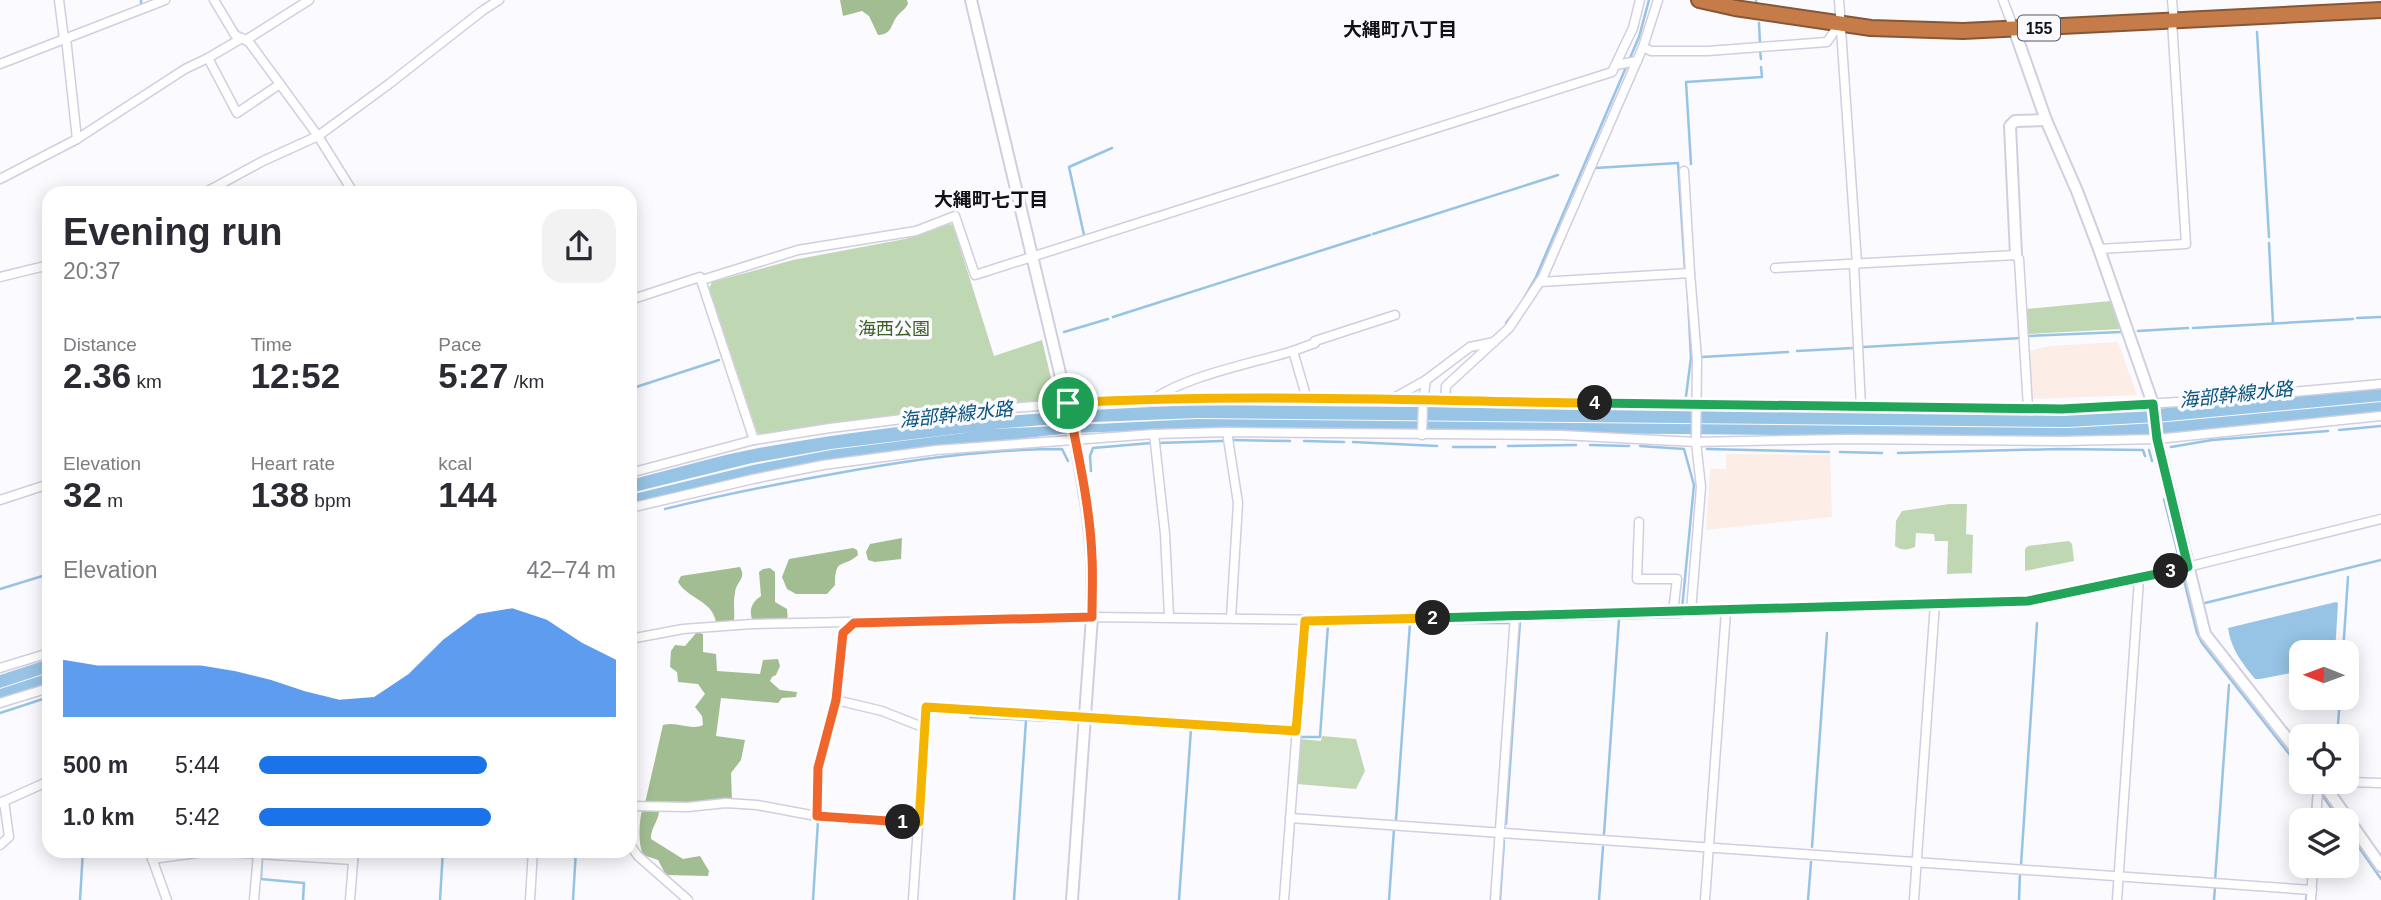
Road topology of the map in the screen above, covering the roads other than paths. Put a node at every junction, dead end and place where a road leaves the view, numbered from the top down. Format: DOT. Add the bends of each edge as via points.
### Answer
graph roads {
  1 [pos="59,0"];
  2 [pos="166,0"];
  3 [pos="214,0"];
  4 [pos="309,0"];
  5 [pos="499,0"];
  6 [pos="971,0"];
  7 [pos="1640,0"];
  8 [pos="1658,0"];
  9 [pos="1699,0"];
  10 [pos="1839,0"];
  11 [pos="2003,0"];
  12 [pos="2172,0"];
  13 [pos="2336,6"];
  14 [pos="2381,10"];
  15 [pos="2173,21"];
  16 [pos="1840,23"];
  17 [pos="2014,29"];
  18 [pos="65,39"];
  19 [pos="244,39"];
  20 [pos="1643,47"];
  21 [pos="208,58"];
  22 [pos="1626,63"];
  23 [pos="0,64"];
  24 [pos="280,84"];
  25 [pos="2046,120"];
  26 [pos="318,136"];
  27 [pos="77,139"];
  28 [pos="1684,171"];
  29 [pos="0,179"];
  30 [pos="217,186"];
  31 [pos="349,186"];
  32 [pos="2099,249"];
  33 [pos="2016,256"];
  34 [pos="1032,257"];
  35 [pos="1855,265"];
  36 [pos="42,267"];
  37 [pos="1775,268"];
  38 [pos="1690,273"];
  39 [pos="0,277"];
  40 [pos="702,280"];
  41 [pos="1540,282"];
  42 [pos="637,298"];
  43 [pos="1395,315"];
  44 [pos="1497,341"];
  45 [pos="1293,351"];
  46 [pos="1426,380"];
  47 [pos="2381,384"];
  48 [pos="1307,398"];
  49 [pos="1154,399"];
  50 [pos="1390,401"];
  51 [pos="1445,401"];
  52 [pos="1422,403"];
  53 [pos="1697,404"];
  54 [pos="1068,406"];
  55 [pos="2153,406"];
  56 [pos="1861,407"];
  57 [pos="2028,408"];
  58 [pos="2381,416"];
  59 [pos="1227,432"];
  60 [pos="1154,434"];
  61 [pos="1422,434"];
  62 [pos="2157,437"];
  63 [pos="1076,438"];
  64 [pos="754,440"];
  65 [pos="1696,442"];
  66 [pos="637,470"];
  67 [pos="42,486"];
  68 [pos="0,500"];
  69 [pos="637,507"];
  70 [pos="2381,519"];
  71 [pos="1639,522"];
  72 [pos="2188,567"];
  73 [pos="2139,579"];
  74 [pos="1935,603"];
  75 [pos="1691,611"];
  76 [pos="1726,611"];
  77 [pos="1673,612"];
  78 [pos="1515,615"];
  79 [pos="1169,616"];
  80 [pos="1092,617"];
  81 [pos="1231,618"];
  82 [pos="1305,621"];
  83 [pos="829,623"];
  84 [pos="854,623"];
  85 [pos="843,633"];
  86 [pos="637,638"];
  87 [pos="42,655"];
  88 [pos="0,668"];
  89 [pos="42,690"];
  90 [pos="836,700"];
  91 [pos="0,703"];
  92 [pos="1085,717"];
  93 [pos="925,728"];
  94 [pos="1296,731"];
  95 [pos="2289,741"];
  96 [pos="2359,782"];
  97 [pos="2381,783"];
  98 [pos="42,784"];
  99 [pos="2332,794"];
  100 [pos="2,802"];
  101 [pos="637,806"];
  102 [pos="817,816"];
  103 [pos="1290,818"];
  104 [pos="919,822"];
  105 [pos="1500,833"];
  106 [pos="0,845"];
  107 [pos="1709,848"];
  108 [pos="637,854"];
  109 [pos="152,858"];
  110 [pos="258,858"];
  111 [pos="321,858"];
  112 [pos="533,858"];
  113 [pos="353,860"];
  114 [pos="1917,863"];
  115 [pos="2381,866"];
  116 [pos="2119,877"];
  117 [pos="2312,878"];
  118 [pos="2312,890"];
  119 [pos="167,900"];
  120 [pos="254,900"];
  121 [pos="351,900"];
  122 [pos="530,900"];
  123 [pos="688,900"];
  124 [pos="914,900"];
  125 [pos="1072,900"];
  126 [pos="1284,900"];
  127 [pos="1495,900"];
  128 [pos="1705,900"];
  129 [pos="1914,900"];
  130 [pos="2117,900"];
  131 [pos="2311,900"];
  1 -- 18 [label="street"];
  2 -- 18 [label="street"];
  3 -- 19 [label="street" via="235,35"];
  4 -- 19 [label="street"];
  5 -- 26 [label="street"];
  6 -- 34 [label="street"];
  7 -- 22 [label="street"];
  8 -- 20 [label="street"];
  9 -- 16 [label="highway, 155"];
  10 -- 16 [label="street"];
  11 -- 17 [label="street"];
  12 -- 15 [label="street"];
  13 -- 14 [label="highway, 155"];
  13 -- 15 [label="highway, 155"];
  15 -- 17 [label="highway, 155"];
  15 -- 32 [label="street" via="2186,244"];
  16 -- 17 [label="highway, 155" via="1909,30"];
  16 -- 20 [label="street" via="1827,42 1708,51 1651,51"];
  16 -- 35 [label="street"];
  17 -- 25 [label="street"];
  18 -- 23 [label="street"];
  18 -- 27 [label="street"];
  19 -- 21 [label="street"];
  19 -- 24 [label="street"];
  20 -- 22 [label="street"];
  21 -- 24 [label="street" via="237,113"];
  21 -- 27 [label="street"];
  22 -- 34 [label="street" via="1612,72"];
  22 -- 41 [label="street"];
  24 -- 26 [label="street"];
  25 -- 32 [label="street"];
  25 -- 33 [label="street" via="2015,121 2010,126"];
  26 -- 30 [label="street"];
  26 -- 31 [label="street"];
  27 -- 29 [label="street"];
  28 -- 38 [label="street"];
  32 -- 55 [label="street"];
  33 -- 35 [label="street"];
  33 -- 57 [label="street"];
  34 -- 40 [label="street" via="975,275 955,216 916,231 798,250"];
  34 -- 54 [label="street"];
  35 -- 37 [label="street"];
  35 -- 56 [label="street"];
  36 -- 39 [label="street"];
  38 -- 41 [label="street"];
  38 -- 53 [label="street"];
  40 -- 42 [label="street"];
  40 -- 64 [label="street"];
  41 -- 44 [label="street"];
  43 -- 45 [label="street"];
  44 -- 46 [label="street" via="1470,347"];
  44 -- 51 [label="street" via="1446,386"];
  45 -- 48 [label="street"];
  45 -- 49 [label="street" via="1189,382"];
  46 -- 50 [label="street"];
  46 -- 52 [label="street"];
  47 -- 55 [label="street"];
  48 -- 49 [label="street"];
  48 -- 50 [label="street"];
  49 -- 54 [label="street"];
  50 -- 52 [label="street"];
  51 -- 52 [label="street"];
  51 -- 53 [label="street"];
  52 -- 61 [label="street"];
  53 -- 56 [label="street"];
  53 -- 65 [label="street"];
  54 -- 63 [label="street"];
  54 -- 64 [label="street" via="960,412"];
  55 -- 57 [label="street"];
  55 -- 62 [label="street"];
  56 -- 57 [label="street"];
  58 -- 62 [label="street"];
  59 -- 60 [label="street"];
  59 -- 61 [label="street"];
  59 -- 81 [label="street" via="1238,503"];
  60 -- 63 [label="street"];
  60 -- 79 [label="street"];
  61 -- 65 [label="street"];
  62 -- 65 [label="street"];
  62 -- 72 [label="street"];
  63 -- 69 [label="street" via="823,465"];
  63 -- 80 [label="street" via="1092,556"];
  64 -- 66 [label="street"];
  65 -- 75 [label="street" via="1701,487"];
  67 -- 68 [label="street"];
  70 -- 72 [label="street"];
  71 -- 77 [label="street" via="1637,579 1677,579"];
  72 -- 73 [label="street"];
  72 -- 95 [label="street" via="2208,639"];
  73 -- 74 [label="street" via="2028,601"];
  73 -- 116 [label="street"];
  74 -- 76 [label="street"];
  74 -- 114 [label="street"];
  75 -- 76 [label="street"];
  75 -- 77 [label="street"];
  76 -- 107 [label="street"];
  77 -- 78 [label="street"];
  78 -- 82 [label="street"];
  78 -- 105 [label="street"];
  79 -- 80 [label="street"];
  79 -- 81 [label="street"];
  80 -- 84 [label="street"];
  80 -- 92 [label="street"];
  81 -- 82 [label="street"];
  82 -- 94 [label="street"];
  83 -- 84 [label="street"];
  83 -- 85 [label="street"];
  83 -- 86 [label="street" via="683,629"];
  84 -- 85 [label="street"];
  85 -- 90 [label="street"];
  87 -- 88 [label="street"];
  89 -- 91 [label="street"];
  90 -- 93 [label="street"];
  90 -- 102 [label="street" via="818,768"];
  92 -- 93 [label="street" via="926,707"];
  92 -- 94 [label="street"];
  92 -- 125 [label="street"];
  93 -- 104 [label="street"];
  94 -- 103 [label="street"];
  96 -- 97 [label="street"];
  98 -- 100 [label="street"];
  99 -- 115 [label="street"];
  100 -- 106 [label="street" via="9,837"];
  101 -- 102 [label="street" via="726,803"];
  102 -- 104 [label="street"];
  103 -- 105 [label="street"];
  103 -- 126 [label="street"];
  104 -- 124 [label="street"];
  105 -- 107 [label="street"];
  105 -- 127 [label="street"];
  107 -- 114 [label="street"];
  107 -- 128 [label="street"];
  108 -- 123 [label="street"];
  109 -- 119 [label="street"];
  110 -- 120 [label="street"];
  111 -- 113 [label="street"];
  112 -- 122 [label="street"];
  113 -- 121 [label="street"];
  114 -- 116 [label="street"];
  114 -- 129 [label="street"];
  116 -- 118 [label="street"];
  116 -- 130 [label="street"];
  117 -- 118 [label="street"];
  118 -- 131 [label="street"];
}
